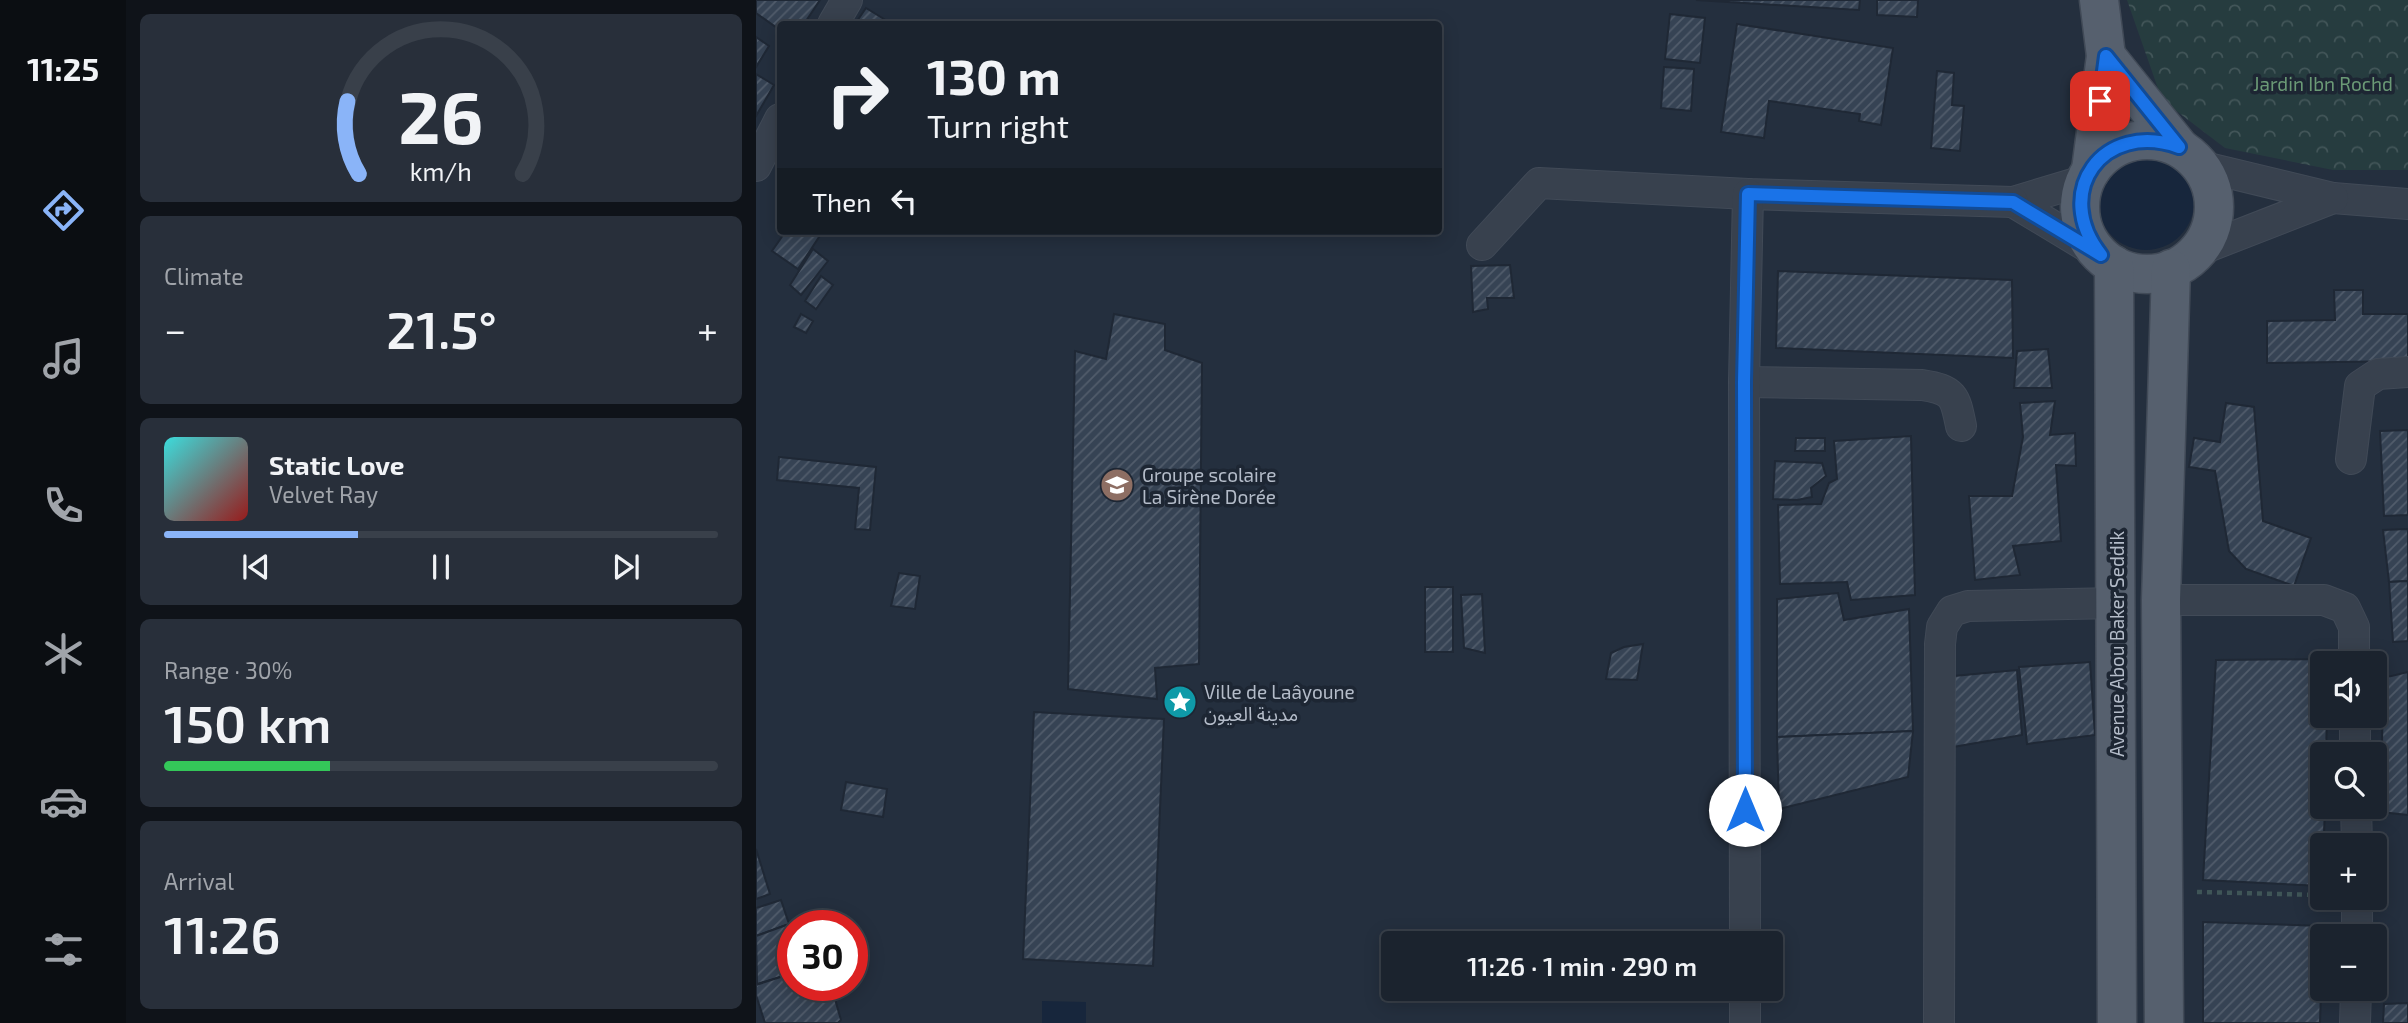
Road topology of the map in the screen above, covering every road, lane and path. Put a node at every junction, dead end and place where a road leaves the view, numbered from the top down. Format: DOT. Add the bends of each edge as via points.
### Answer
graph roads {
  1 [pos="847,0"];
  2 [pos="2099,0"];
  3 [pos="835,21"];
  4 [pos="2106,56"];
  5 [pos="2190,157"];
  6 [pos="2089,175"];
  7 [pos="1748,194"];
  8 [pos="2333,198"];
  9 [pos="2013,202"];
  10 [pos="2408,204"];
  11 [pos="1482,245"];
  12 [pos="2108,260"];
  13 [pos="2184,260"];
  14 [pos="2408,372"];
  15 [pos="1744,382"];
  16 [pos="1961,426"];
  17 [pos="2351,459"];
  18 [pos="2161,600"];
  19 [pos="2117,603"];
  20 [pos="2354,651"];
  21 [pos="2164,892"];
  22 [pos="2310,895"];
  23 [pos="1745,931"];
  24 [pos="1745,1001"];
  25 [pos="2356,1001"];
  26 [pos="1745,1023"];
  27 [pos="1939,1023"];
  28 [pos="2117,1023"];
  29 [pos="2164,1023"];
  30 [pos="2356,1023"];
  1 -- 3 [label="street"];
  2 -- 4 [label="main road"];
  4 -- 5 [label="main road"];
  4 -- 6 [label="main road"];
  5 -- 6 [label="main road" via="2160,141 2140,140 2105,155"];
  5 -- 8 [label="street"];
  5 -- 13 [label="main road" via="2210,182 2213,219 2207,236"];
  6 -- 9 [label="street"];
  6 -- 12 [label="main road" via="2081,200 2082,220 2089,239"];
  7 -- 9 [label="street"];
  7 -- 11 [label="street" via="1539,183"];
  7 -- 15 [label="street"];
  8 -- 10 [label="street"];
  8 -- 13 [label="street"];
  9 -- 12 [label="street"];
  12 -- 13 [label="main road" via="2132,272 2152,274"];
  12 -- 19 [label="main road, Avenue Abou Baker Seddik"];
  13 -- 18 [label="main road"];
  14 -- 17 [label="street" via="2378,373 2360,386"];
  15 -- 16 [label="street" via="1944,388 1955,400"];
  15 -- 23 [label="street"];
  18 -- 20 [label="street" via="2324,600 2345,608 2354,626"];
  18 -- 21 [label="main road"];
  19 -- 27 [label="street" via="1968,606 1952,611 1942,627"];
  19 -- 28 [label="main road, Avenue Abou Baker Seddik"];
  21 -- 22 [label="path"];
  21 -- 29 [label="main road"];
  24 -- 26 [label="street"];
  25 -- 30 [label="street"];
}
